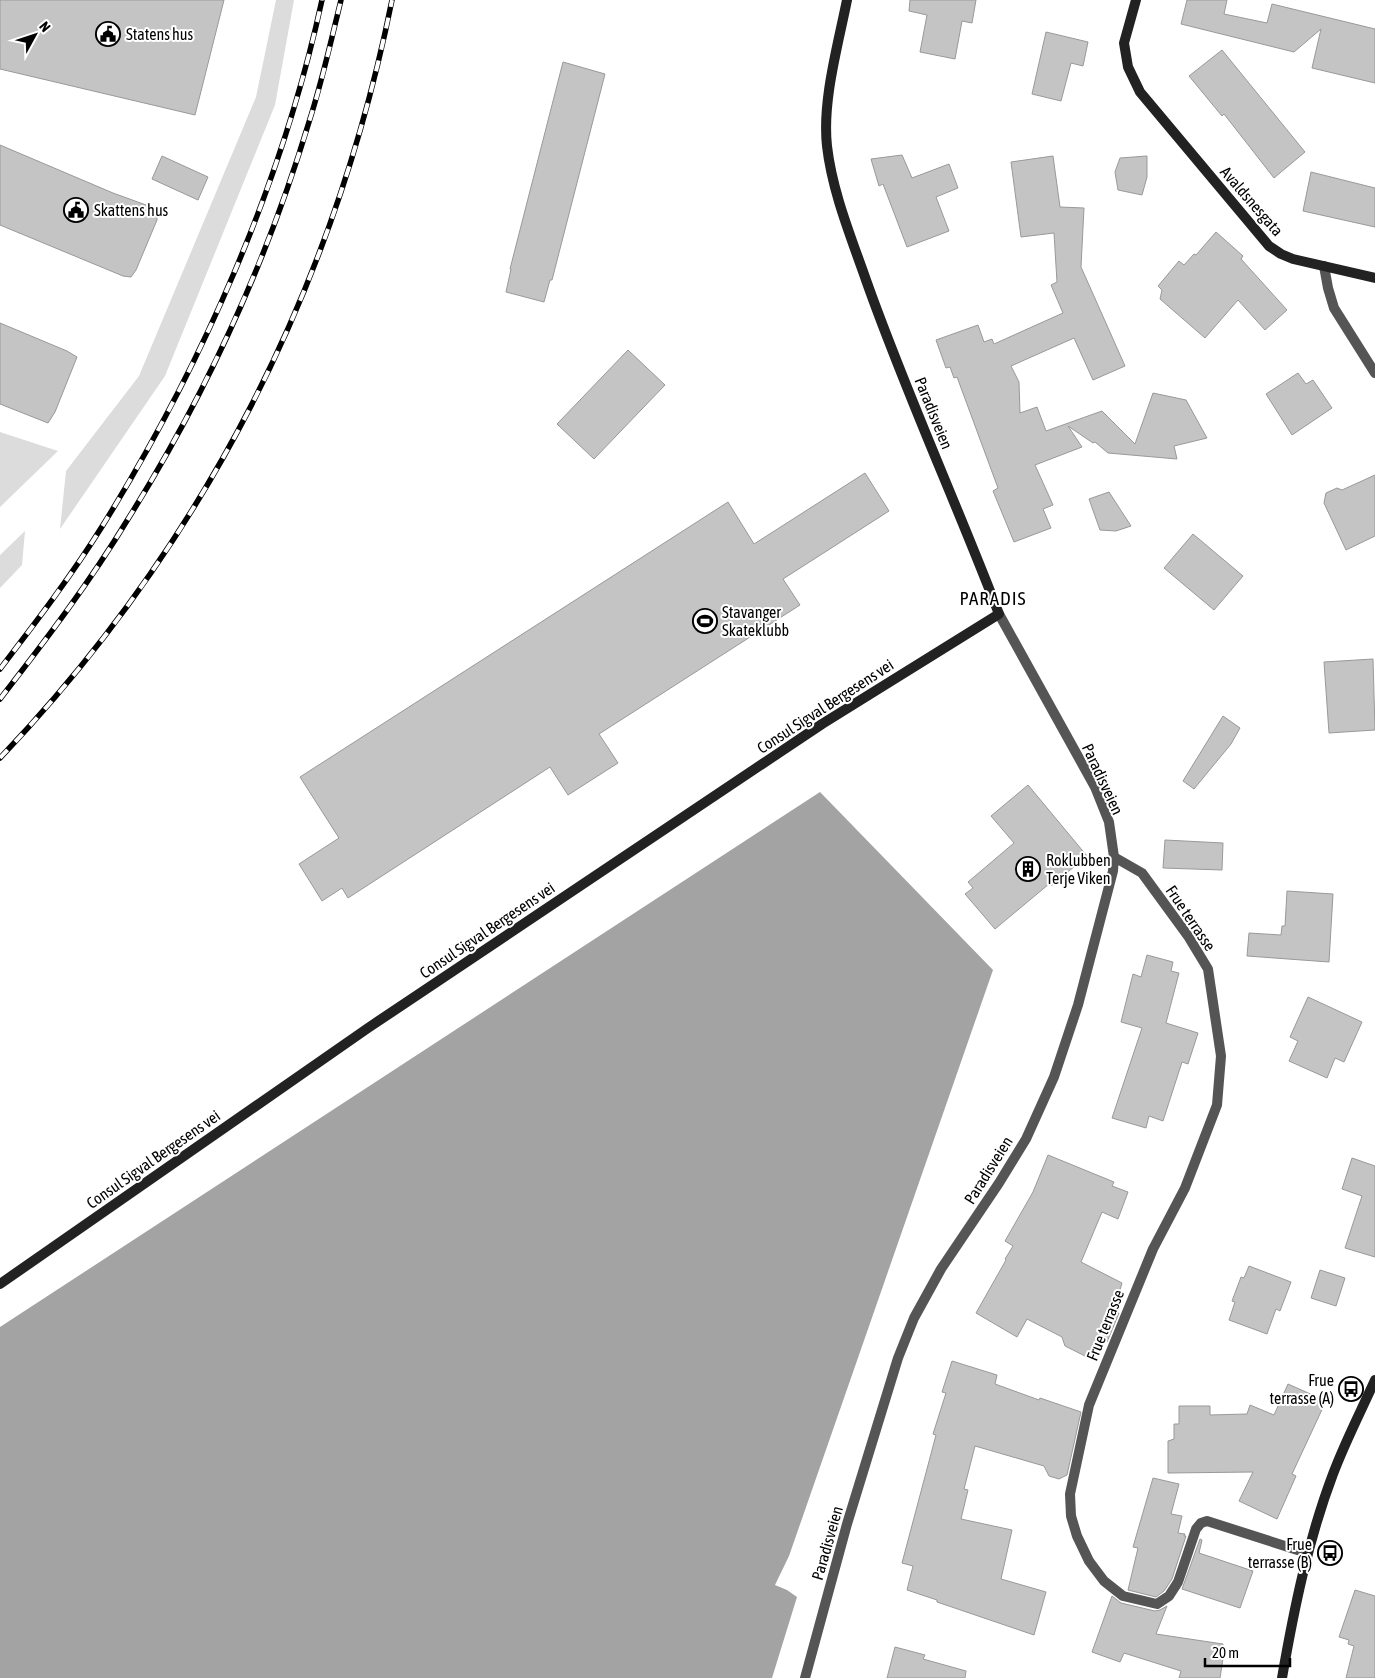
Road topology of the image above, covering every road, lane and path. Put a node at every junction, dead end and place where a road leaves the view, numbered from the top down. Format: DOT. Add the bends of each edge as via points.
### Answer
graph roads {
  1 [pos="846,0"];
  2 [pos="1136,0"];
  3 [pos="1324,266"];
  4 [pos="1375,278"];
  5 [pos="1375,373"];
  6 [pos="999,614"];
  7 [pos="1114,857"];
  8 [pos="0,1284"];
  9 [pos="1375,1380"];
  10 [pos="1308,1553"];
  11 [pos="805,1678"];
  12 [pos="1282,1678"];
  1 -- 6 [label="street, Paradisveien" via="826,117 831,172 881,320"];
  2 -- 3 [label="street, Avaldsnesgata" via="1124,44 1128,67 1140,92 1269,246 1287,256"];
  3 -- 4 [label="street, Avaldsnesgata"];
  3 -- 5 [label="street" via="1334,308"];
  6 -- 7 [label="street, Paradisveien" via="1095,787 1109,822"];
  6 -- 8 [label="street, Consul Sigval Bergesens vei" via="822,724 640,846 360,1034"];
  7 -- 10 [label="street, Frue terrasse" via="1142,874 1208,969 1221,1056 1217,1105 1089,1405 1070,1494 1071,1516 1089,1561 1104,1581 1123,1596 1157,1604 1169,1596 1178,1582 1200,1523 1206,1521"];
  7 -- 11 [label="street, Paradisveien" via="1108,896 1054,1077 1026,1139 941,1269 914,1318 898,1358"];
  9 -- 10 [label="street" via="1333,1474"];
  10 -- 12 [label="street" via="1294,1605"];
}
